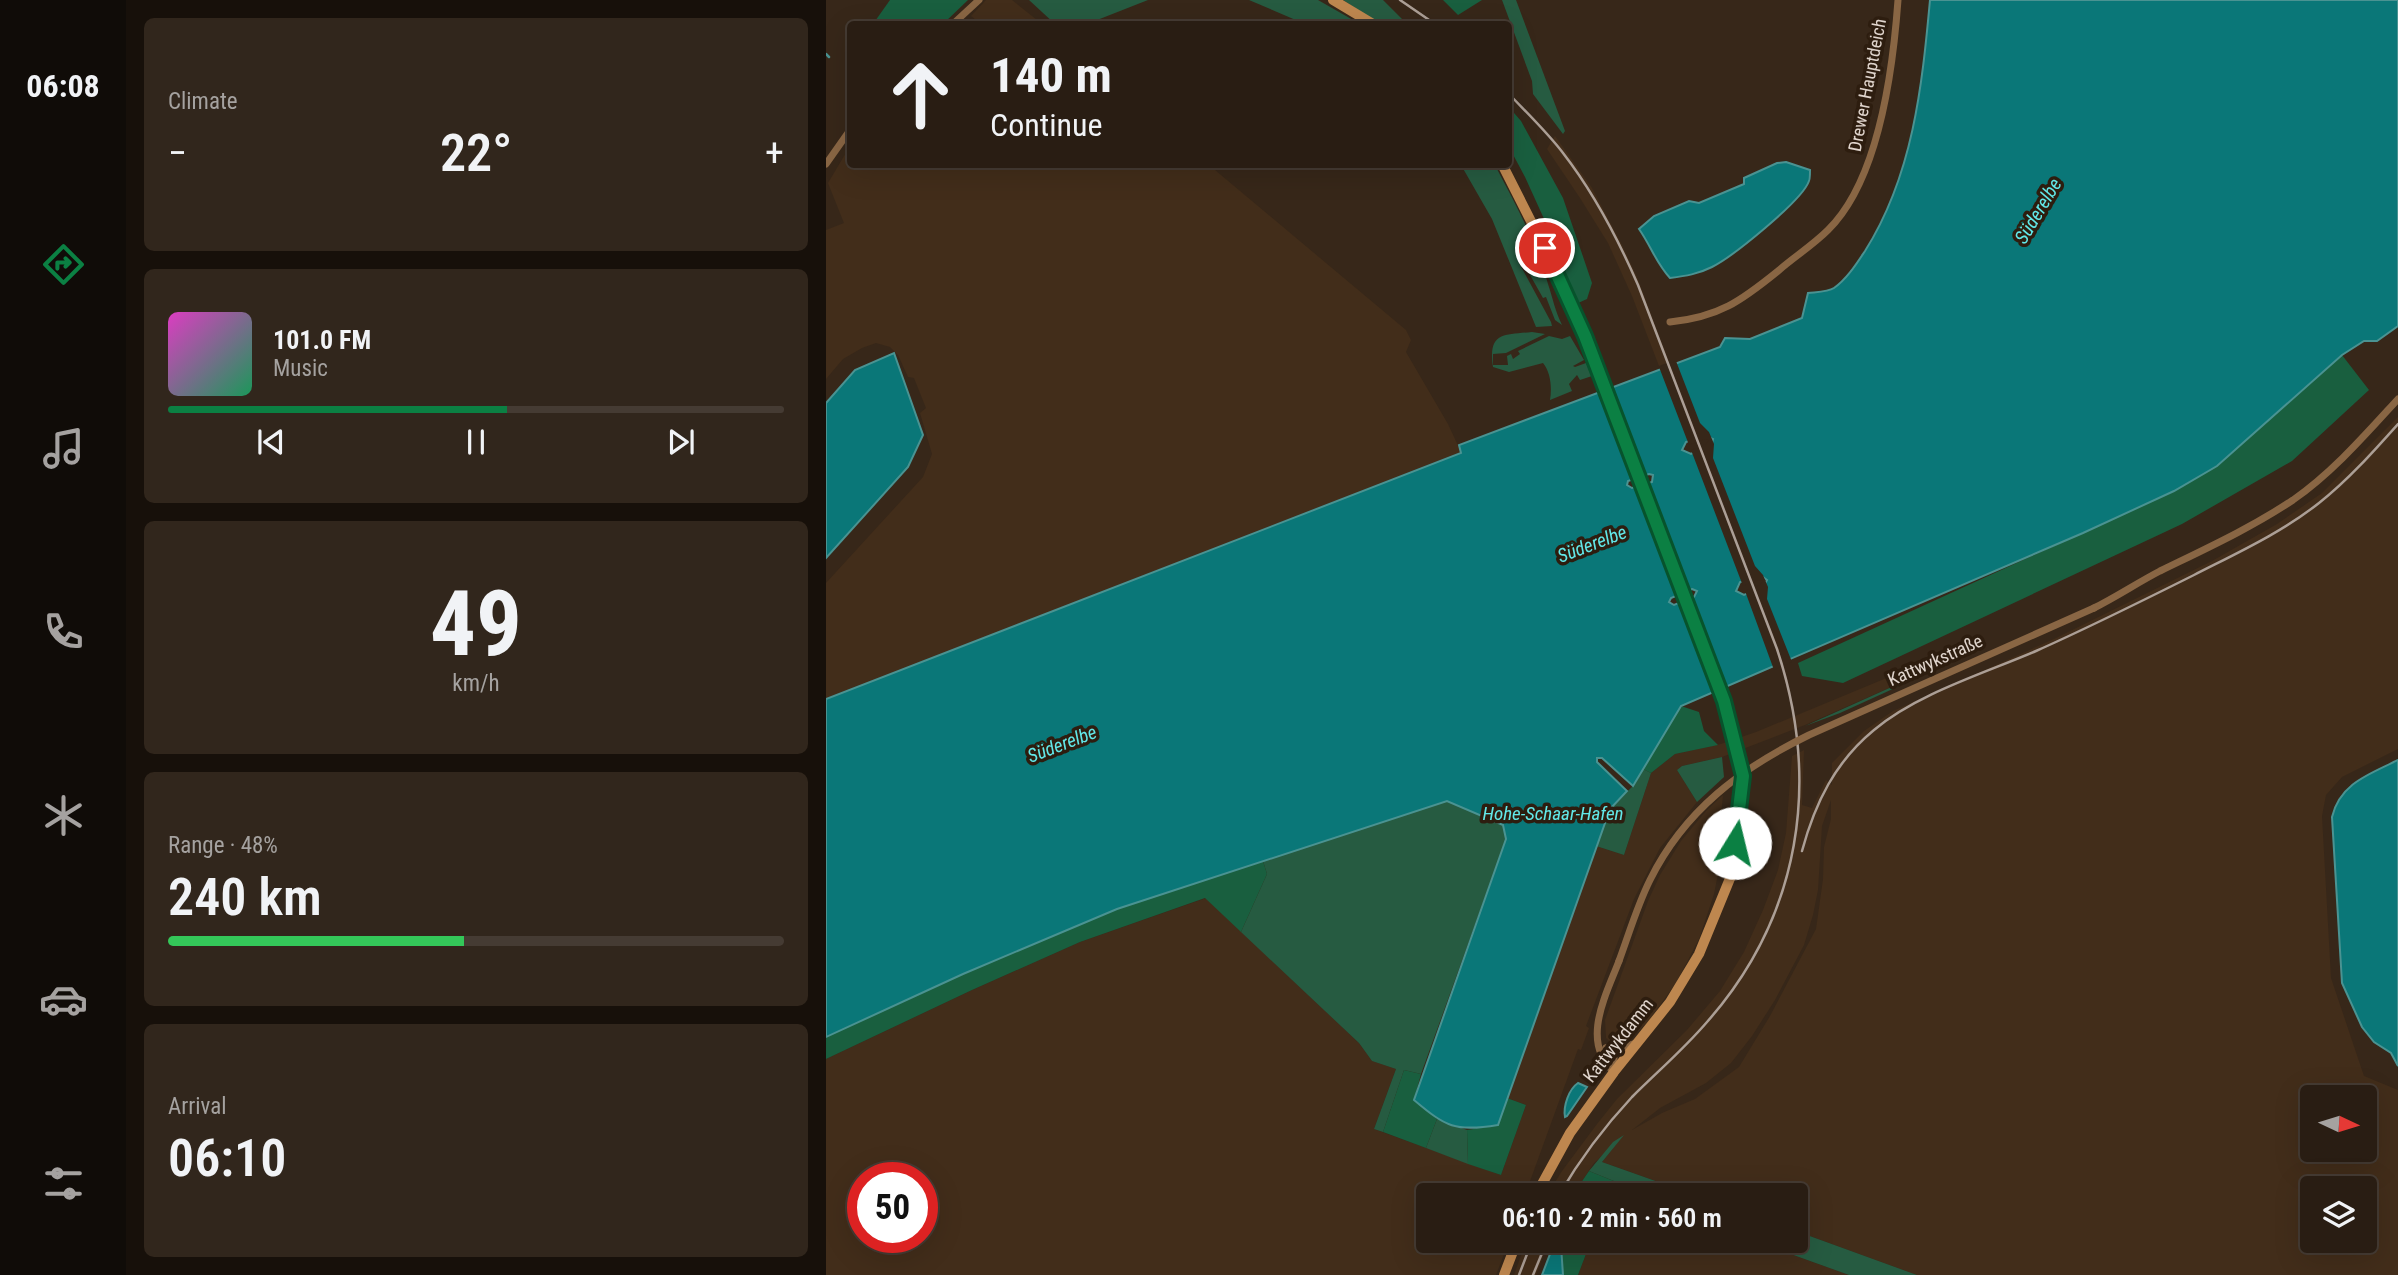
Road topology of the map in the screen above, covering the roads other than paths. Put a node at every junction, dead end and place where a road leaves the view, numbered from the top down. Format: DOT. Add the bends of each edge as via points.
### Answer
graph roads {
  1 [pos="978,0"];
  2 [pos="1333,0"];
  3 [pos="1898,0"];
  4 [pos="956,21"];
  5 [pos="1368,21"];
  6 [pos="847,134"];
  7 [pos="826,164"];
  8 [pos="1504,168"];
  9 [pos="1670,322"];
  10 [pos="2398,400"];
  11 [pos="1640,1041"];
  12 [pos="1603,1046"];
  13 [pos="1614,1072"];
  14 [pos="1543,1183"];
  15 [pos="1512,1253"];
  16 [pos="1504,1275"];
  1 -- 4 [label="street"];
  2 -- 5 [label="main road"];
  3 -- 9 [label="street, Drewer Hauptdeich" via="1875,145 1847,205 1828,230 1732,306"];
  6 -- 7 [label="street"];
  8 -- 11 [label="main road, Kattwykdamm" via="1557,273 1604,386 1721,691 1737,758 1735,843 1721,901 1692,967"];
  10 -- 12 [label="street, Kattwykstraße, bridge" via="2346,455 2294,499 2251,526 2094,608 1809,735 1729,782 1695,813 1648,884 1597,1022"];
  11 -- 12 [label="street" via="1623,1049"];
  11 -- 13 [label="main road, Kattwykdamm"];
  12 -- 13 [label="street" via="1603,1059"];
  13 -- 14 [label="main road, Kattwykdamm" via="1570,1133"];
  15 -- 16 [label="main road"];
}
